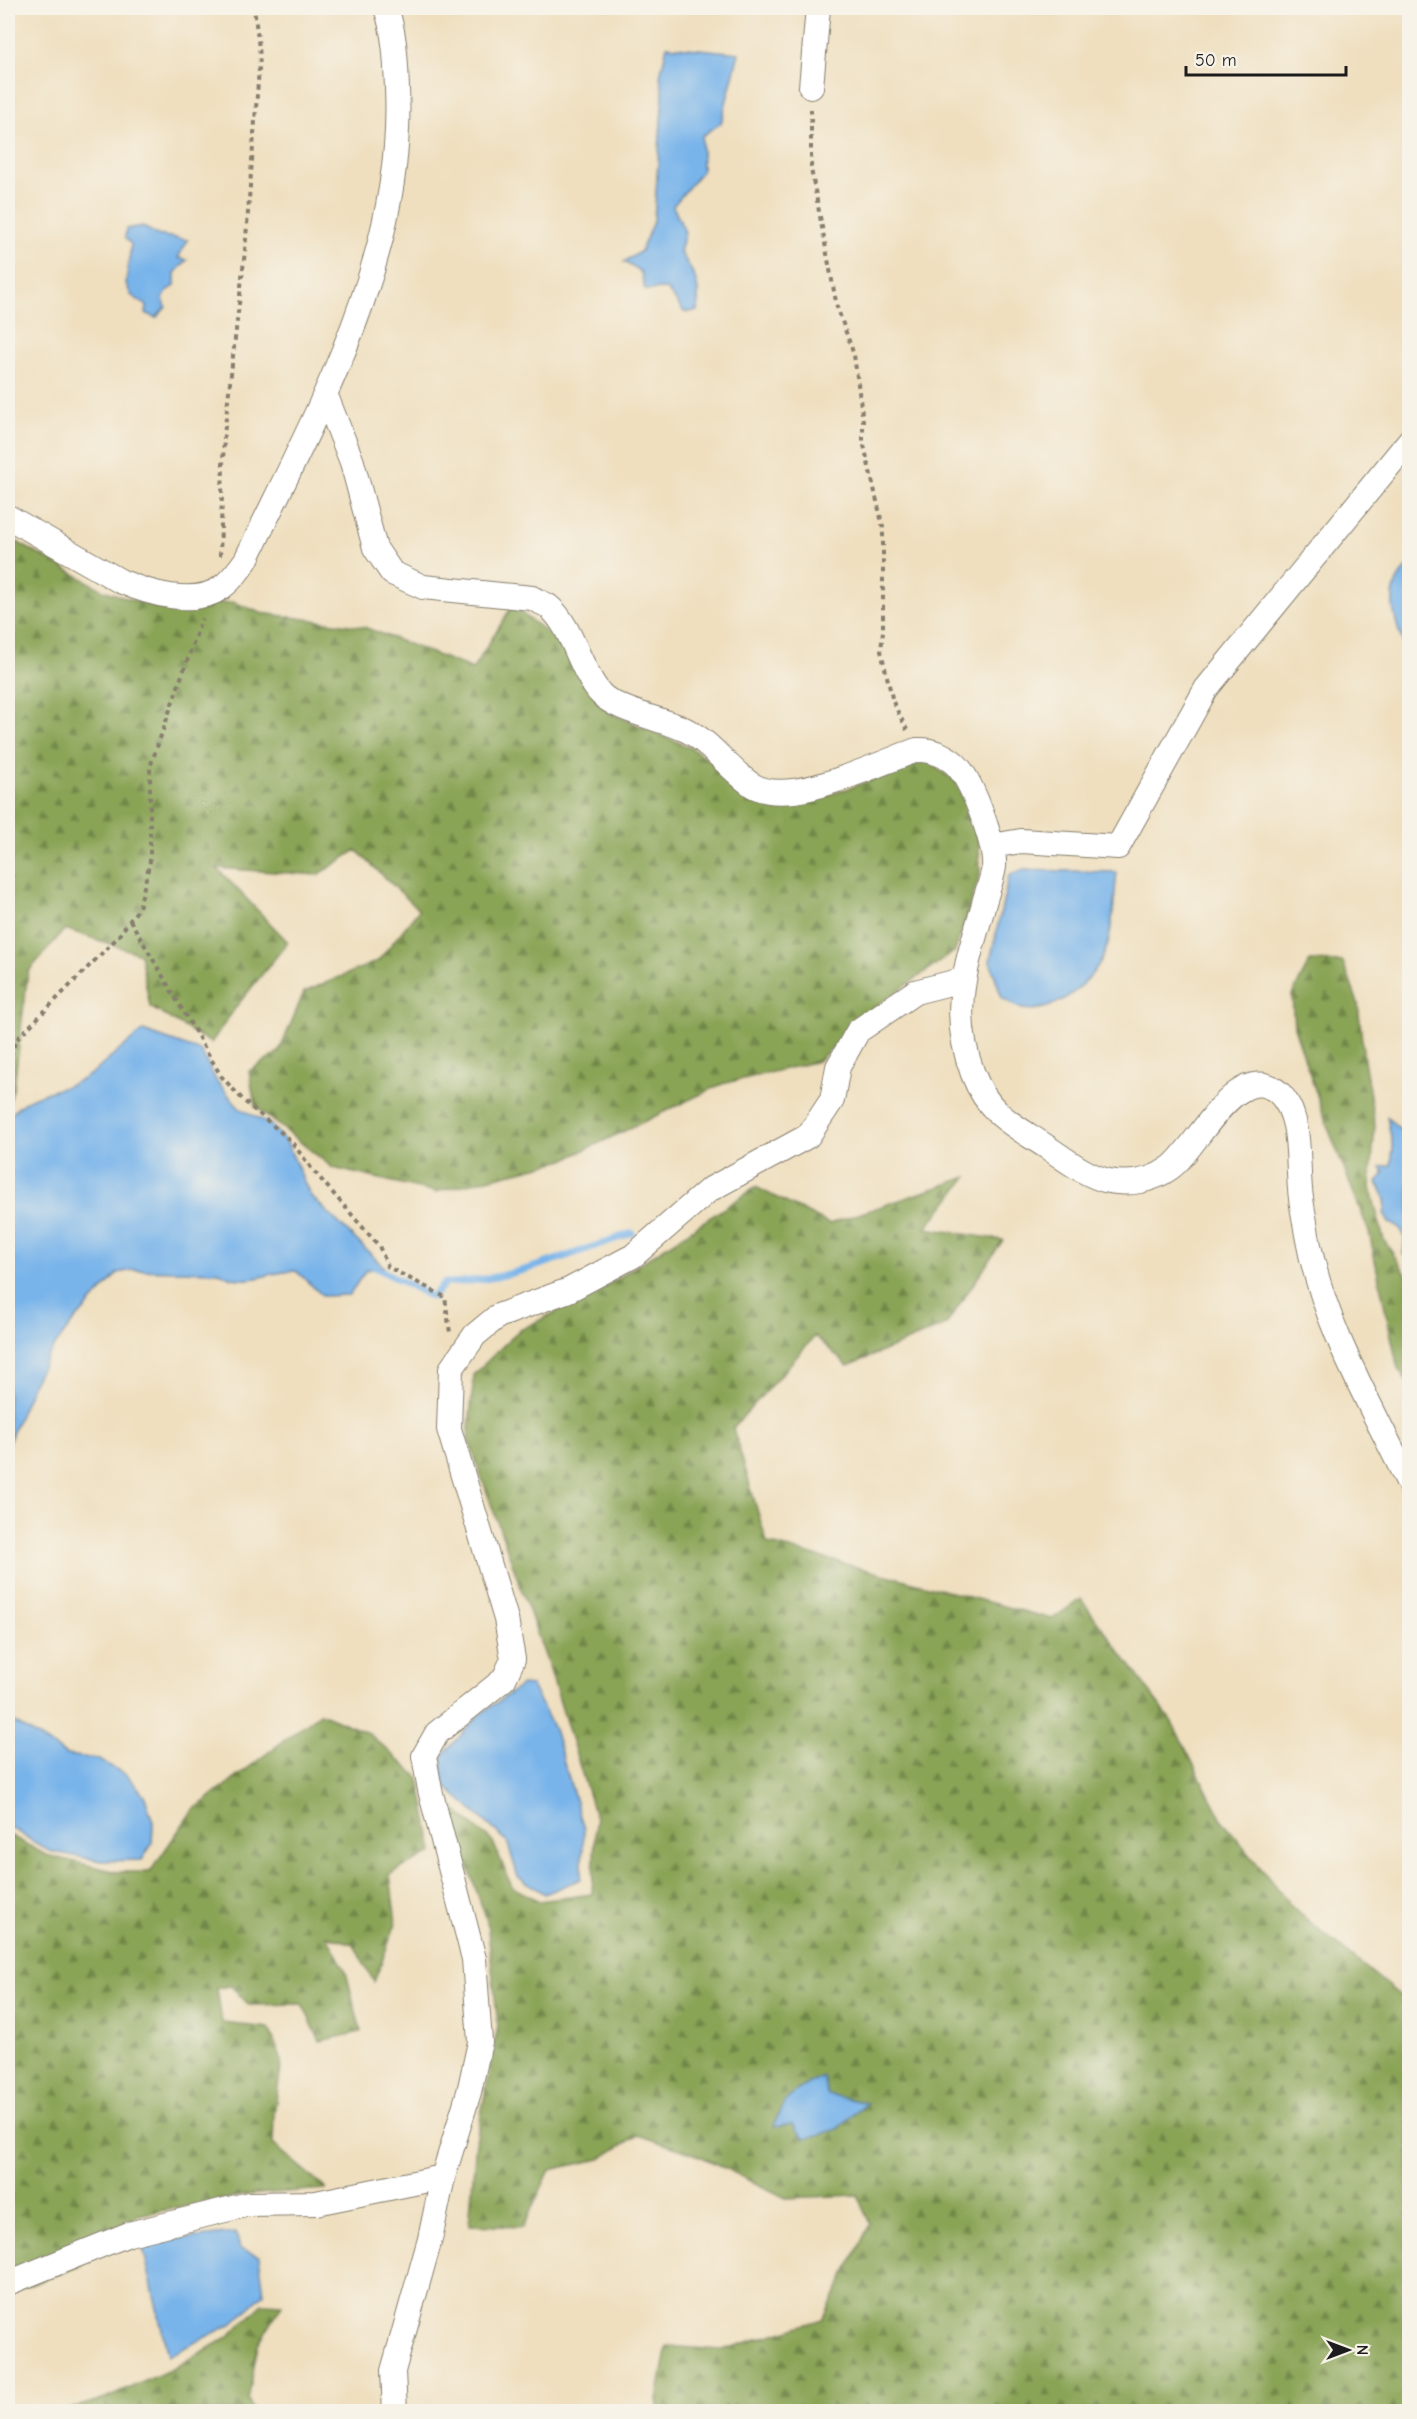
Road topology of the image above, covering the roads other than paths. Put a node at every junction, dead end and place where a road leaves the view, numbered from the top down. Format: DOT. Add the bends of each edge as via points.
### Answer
graph roads {
  1 [pos="386,8"];
  2 [pos="818,8"];
  3 [pos="811,87"];
  4 [pos="326,396"];
  5 [pos="1410,440"];
  6 [pos="8,517"];
  7 [pos="993,846"];
  8 [pos="962,980"];
  9 [pos="1410,1486"];
  10 [pos="443,2177"];
  11 [pos="8,2283"];
  12 [pos="395,2412"];
  1 -- 4 [label="street" via="394,46 398,115 389,207 373,267"];
  2 -- 3 [label="street"];
  4 -- 6 [label="street" via="246,560 235,576 212,593 162,595 140,589"];
  4 -- 7 [label="street" via="352,462 375,548 392,573 423,587 532,598 547,605 558,617 601,695 612,703 701,738 753,785 768,791 806,790 917,750 938,753 958,767"];
  5 -- 7 [label="street" via="1206,689 1118,847 1021,841"];
  7 -- 8 [label="street" via="994,867"];
  8 -- 9 [label="street" via="960,1012 964,1043 982,1094 998,1115 1106,1181 1153,1179 1173,1166 1231,1097 1245,1087 1262,1084 1276,1090 1288,1103 1313,1265 1333,1327"];
  8 -- 10 [label="street" via="915,992 858,1031 838,1067 831,1100 808,1136 709,1190 633,1256 569,1290 498,1316 475,1335 451,1369 449,1429 506,1619 513,1659 504,1679 437,1733 424,1756 474,1959 480,2042"];
  10 -- 11 [label="street" via="316,2203 249,2204 129,2234"];
  10 -- 12 [label="street" via="393,2371"];
}
